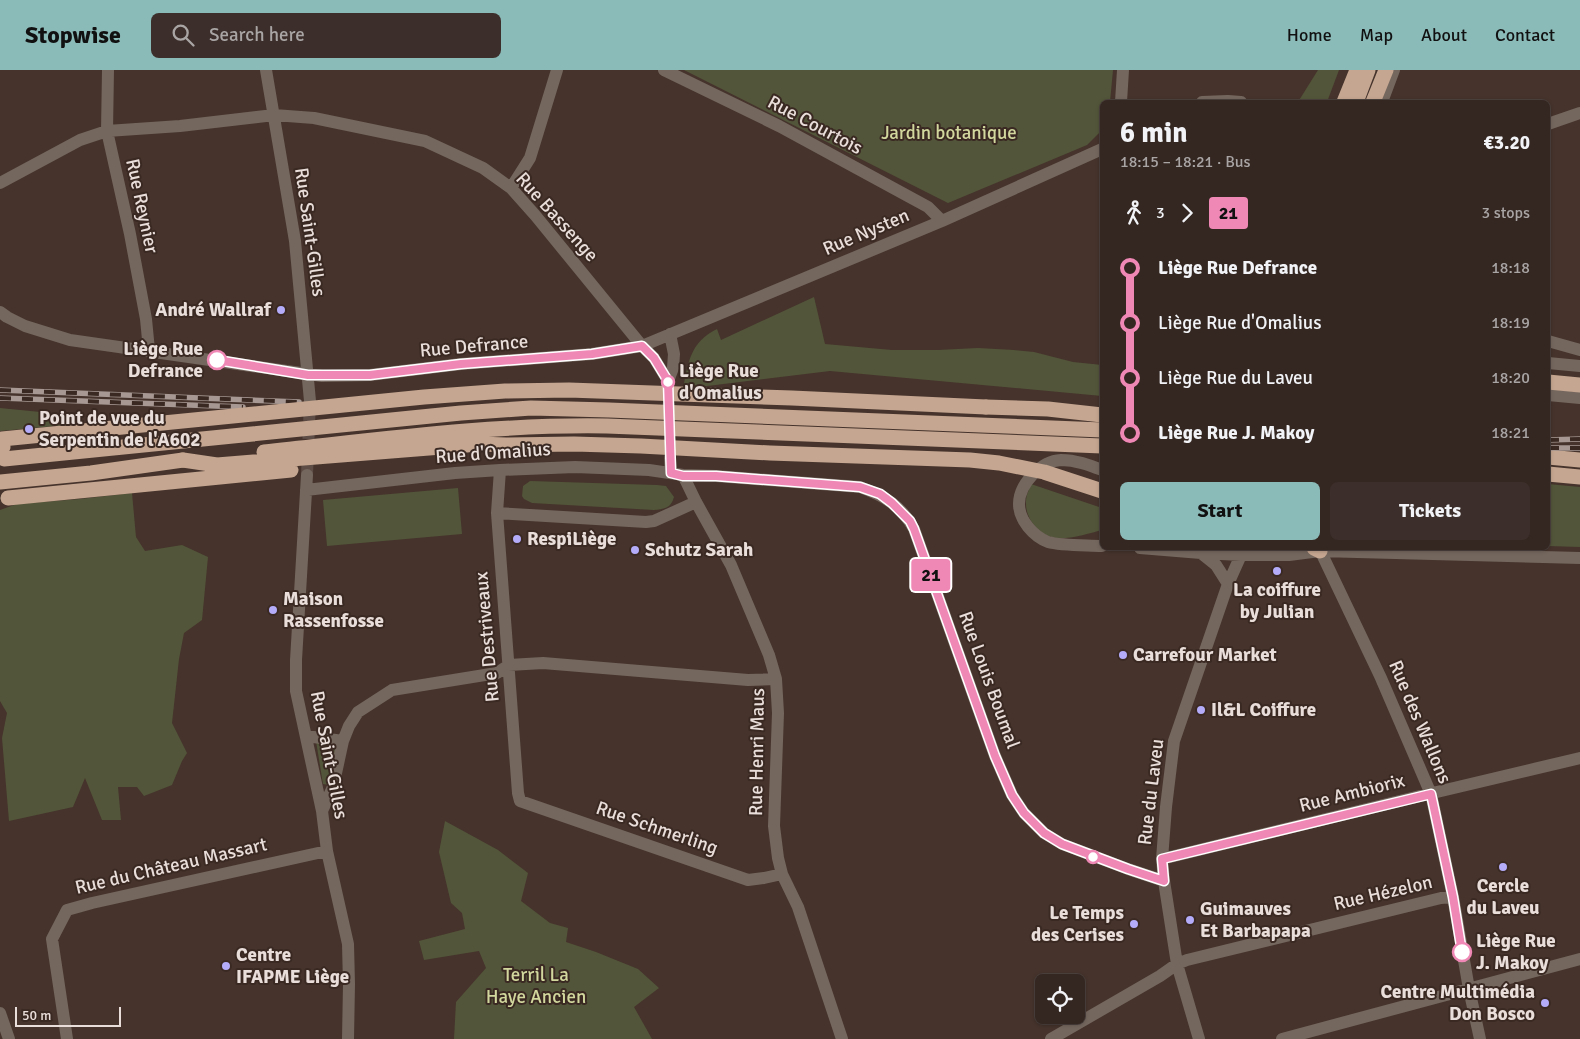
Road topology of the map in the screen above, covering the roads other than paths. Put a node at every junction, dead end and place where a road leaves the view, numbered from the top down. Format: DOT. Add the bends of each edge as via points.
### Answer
graph roads {
  1 [pos="108,70"];
  2 [pos="266,70"];
  3 [pos="557,70"];
  4 [pos="664,70"];
  5 [pos="1123,70"];
  6 [pos="1357,70"];
  7 [pos="1368,70"];
  8 [pos="1386,70"];
  9 [pos="1394,70"];
  10 [pos="1121,100"];
  11 [pos="1345,100"];
  12 [pos="1357,100"];
  13 [pos="1374,100"];
  14 [pos="1383,100"];
  15 [pos="1580,113"];
  16 [pos="274,115"];
  17 [pos="1550,123"];
  18 [pos="107,131"];
  19 [pos="1100,150"];
  20 [pos="0,183"];
  21 [pos="511,188"];
  22 [pos="942,221"];
  23 [pos="0,312"];
  24 [pos="670,334"];
  25 [pos="1550,342"];
  26 [pos="642,346"];
  27 [pos="149,350"];
  28 [pos="1580,350"];
  29 [pos="1550,363"];
  30 [pos="1580,366"];
  31 [pos="308,375"];
  32 [pos="1550,382"];
  33 [pos="1580,385"];
  34 [pos="1550,395"];
  35 [pos="1580,398"];
  36 [pos="310,401"];
  37 [pos="1100,406"];
  38 [pos="1048,409"];
  39 [pos="1100,414"];
  40 [pos="1100,430"];
  41 [pos="506,445"];
  42 [pos="1100,446"];
  43 [pos="1,448"];
  44 [pos="670,458"];
  45 [pos="1550,458"];
  46 [pos="183,460"];
  47 [pos="1580,460"];
  48 [pos="1100,469"];
  49 [pos="500,470"];
  50 [pos="677,474"];
  51 [pos="1550,474"];
  52 [pos="307,475"];
  53 [pos="1580,477"];
  54 [pos="3,481"];
  55 [pos="306,490"];
  56 [pos="1100,490"];
  57 [pos="4,499"];
  58 [pos="696,502"];
  59 [pos="497,513"];
  60 [pos="1100,546"];
  61 [pos="1164,550"];
  62 [pos="1313,550"];
  63 [pos="1318,550"];
  64 [pos="1347,550"];
  65 [pos="1201,553"];
  66 [pos="1241,555"];
  67 [pos="1580,558"];
  68 [pos="1228,584"];
  69 [pos="509,665"];
  70 [pos="776,679"];
  71 [pos="306,736"];
  72 [pos="343,741"];
  73 [pos="1580,758"];
  74 [pos="1431,794"];
  75 [pos="520,801"];
  76 [pos="322,811"];
  77 [pos="327,850"];
  78 [pos="1162,859"];
  79 [pos="782,874"];
  80 [pos="1164,881"];
  81 [pos="1453,897"];
  82 [pos="1580,959"];
  83 [pos="1177,964"];
  84 [pos="1469,989"];
  85 [pos="0,1013"];
  86 [pos="9,1039"];
  87 [pos="67,1039"];
  88 [pos="348,1039"];
  89 [pos="842,1039"];
  90 [pos="1051,1039"];
  91 [pos="1199,1039"];
  92 [pos="1282,1039"];
  93 [pos="1480,1039"];
  1 -- 18 [label="street, Rue Reynier"];
  2 -- 16 [label="street, Rue Saint-Gilles"];
  3 -- 21 [label="street" via="530,158"];
  4 -- 22 [label="street, Rue Courtois" via="779,126 928,206"];
  5 -- 10 [label="street"];
  6 -- 11 [label="highway"];
  7 -- 12 [label="highway"];
  8 -- 13 [label="highway"];
  9 -- 14 [label="street"];
  15 -- 17 [label="street"];
  16 -- 18 [label="street, Rue Bassenge"];
  16 -- 21 [label="street, Rue Bassenge" via="314,118 425,141 483,168"];
  16 -- 31 [label="street, Rue Saint-Gilles" via="295,241"];
  18 -- 20 [label="street, Rue Bassenge" via="80,140"];
  18 -- 27 [label="street, Rue Reynier" via="130,234"];
  19 -- 22 [label="street, Rue Nysten"];
  21 -- 26 [label="street, Rue Bassenge"];
  22 -- 24 [label="street, Rue Nysten"];
  23 -- 27 [label="street, Rue Defrance" via="25,326 70,340"];
  24 -- 26 [label="street, Rue Nysten"];
  24 -- 26 [label="street" via="674,354 668,383 654,358"];
  25 -- 28 [label="street"];
  26 -- 31 [label="street, Rue Defrance" via="592,354 370,375"];
  27 -- 31 [label="street, Rue Defrance"];
  29 -- 30 [label="street"];
  31 -- 36 [label="street, Rue Saint-Gilles"];
  32 -- 33 [label="highway"];
  34 -- 35 [label="street"];
  37 -- 38 [label="highway"];
  38 -- 39 [label="highway"];
  38 -- 43 [label="highway, bridge" via="569,390 505,391 457,399"];
  40 -- 43 [label="highway, bridge" via="531,408"];
  41 -- 46 [label="highway, bridge" via="479,444 217,465"];
  41 -- 56 [label="highway, bridge" via="574,444 970,460 1044,472"];
  41 -- 57 [label="highway, bridge" via="473,452"];
  42 -- 46 [label="highway, bridge" via="558,425"];
  44 -- 50 [label="street, Rue Henri Maus"];
  45 -- 47 [label="highway"];
  46 -- 54 [label="highway"];
  48 -- 60 [label="street" via="1080,462 1060,460 1043,465 1026,481 1019,503 1022,519 1034,534 1049,542"];
  49 -- 50 [label="street, Rue d'Omalius" via="575,467"];
  49 -- 55 [label="street, Rue d'Omalius"];
  49 -- 59 [label="street, Rue Destriveaux"];
  50 -- 58 [label="street, Rue Henri Maus"];
  50 -- 80 [label="street, Rue Louis Boumal" via="860,487 880,494 892,503 914,529 995,756 1012,795 1024,813 1044,833 1062,844"];
  51 -- 53 [label="highway"];
  52 -- 55 [label="street, Rue Saint-Gilles"];
  55 -- 71 [label="street, Rue Saint-Gilles" via="296,660 296,691"];
  58 -- 59 [label="street" via="646,522"];
  58 -- 70 [label="street, Rue Henri Maus" via="732,565"];
  59 -- 69 [label="street, Rue Destriveaux"];
  61 -- 65 [label="street"];
  62 -- 66 [label="street" via="1290,555"];
  63 -- 74 [label="street, Rue des Wallons" via="1382,678"];
  64 -- 67 [label="street"];
  65 -- 66 [label="street"];
  65 -- 68 [label="street" via="1216,565"];
  66 -- 68 [label="street, Rue du Laveu"];
  68 -- 78 [label="street, Rue du Laveu" via="1174,741"];
  69 -- 70 [label="street" via="543,663 748,680"];
  69 -- 72 [label="street" via="497,673 392,690 358,712"];
  69 -- 75 [label="street, Rue Destriveaux"];
  70 -- 79 [label="street, Rue Henri Maus" via="774,826"];
  71 -- 72 [label="street"];
  71 -- 76 [label="street, Rue Saint-Gilles"];
  72 -- 76 [label="street" via="333,787"];
  73 -- 74 [label="street, Rue Ambiorix"];
  74 -- 78 [label="street, Rue Ambiorix"];
  74 -- 81 [label="street, Rue des Wallons"];
  75 -- 79 [label="street, Rue Schmerling" via="748,880"];
  76 -- 77 [label="street, Rue Saint-Gilles"];
  77 -- 87 [label="street, Rue du Château Massart" via="67,910 52,939"];
  77 -- 88 [label="street, Rue Saint-Gilles" via="348,944"];
  78 -- 80 [label="street, Rue du Laveu"];
  79 -- 89 [label="street, Rue Henri Maus" via="798,907"];
  80 -- 83 [label="street, Rue du Laveu"];
  81 -- 83 [label="street, Rue Hézelon"];
  81 -- 84 [label="street, Rue des Wallons"];
  82 -- 84 [label="street"];
  83 -- 90 [label="street, Rue Hézelon"];
  83 -- 91 [label="street, Rue du Laveu"];
  84 -- 92 [label="street"];
  84 -- 93 [label="street, Rue des Wallons"];
  85 -- 86 [label="street"];
}
